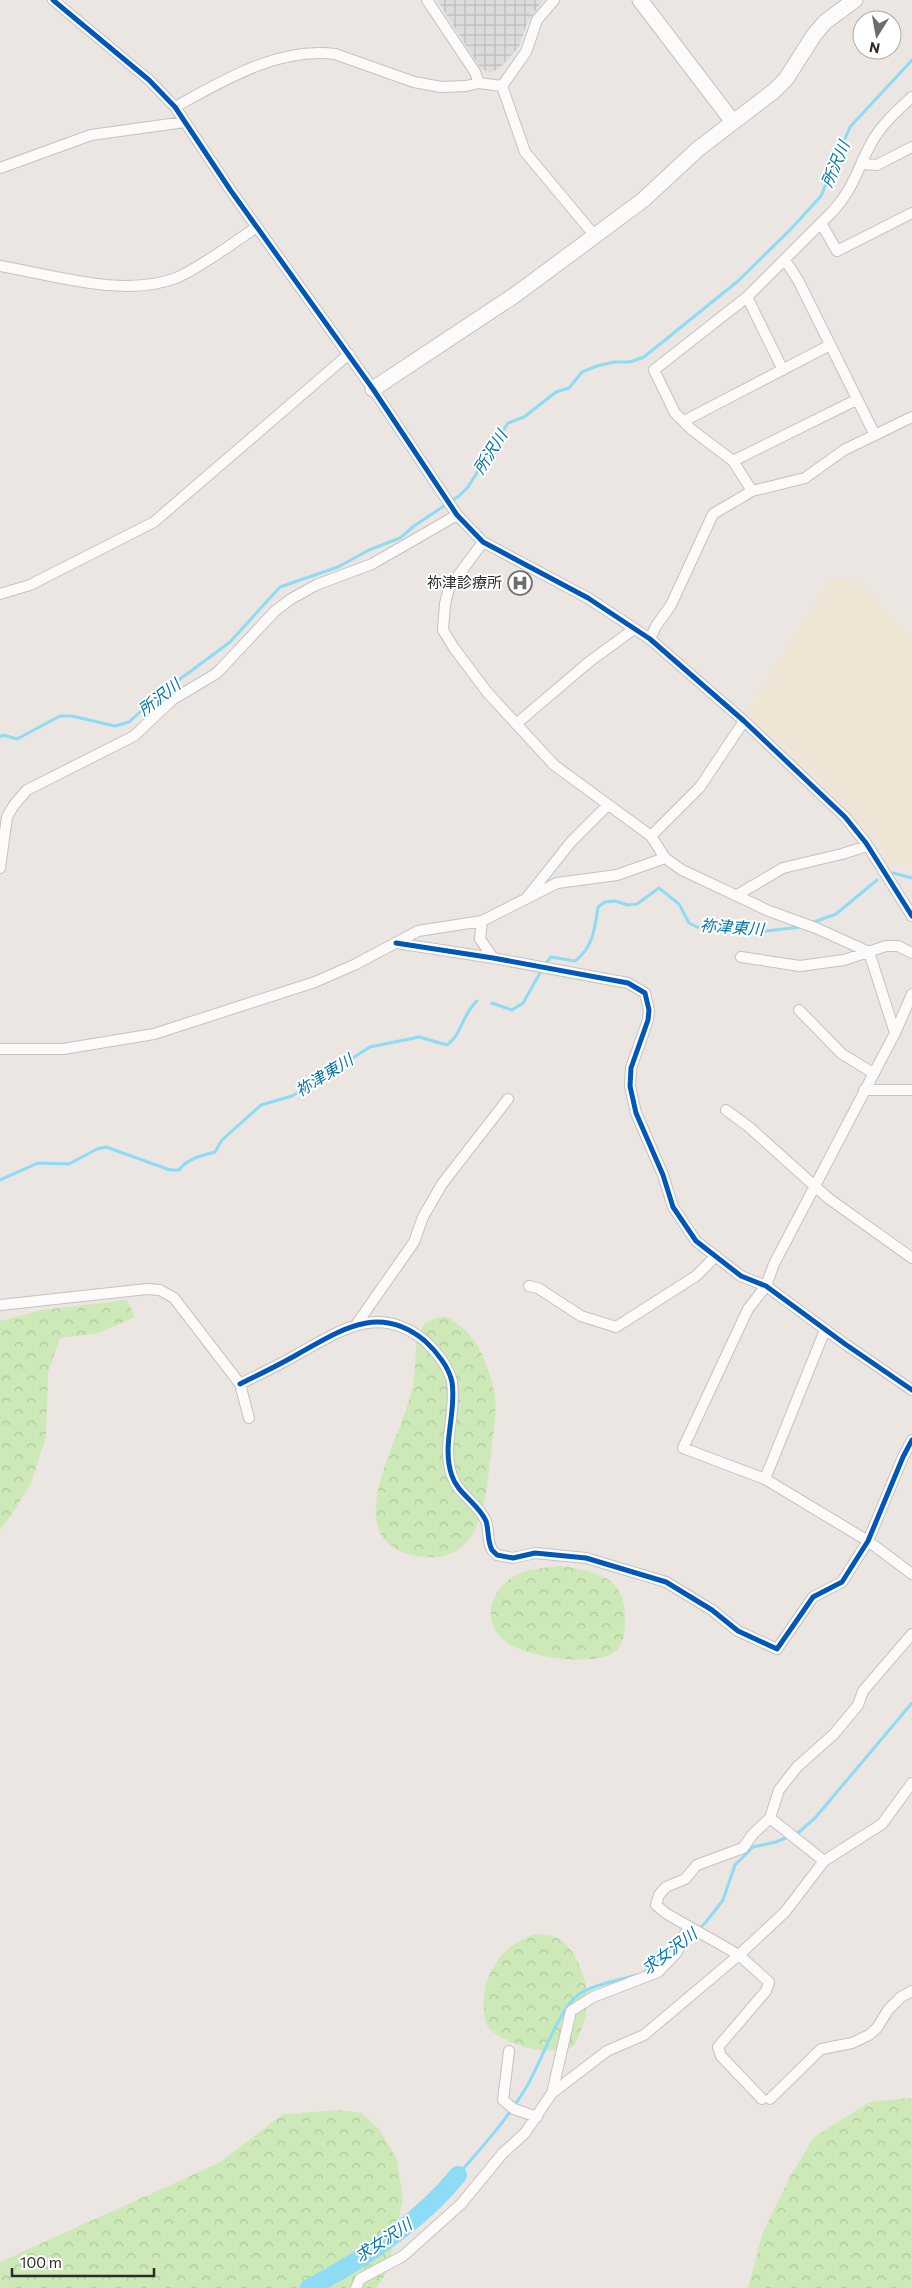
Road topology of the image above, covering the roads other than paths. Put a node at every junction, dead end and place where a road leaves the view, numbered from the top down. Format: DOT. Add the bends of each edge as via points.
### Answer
graph roads {
  1 [pos="53,0"];
  2 [pos="428,0"];
  3 [pos="554,0"];
  4 [pos="640,0"];
  5 [pos="855,0"];
  6 [pos="479,83"];
  7 [pos="502,86"];
  8 [pos="912,97"];
  9 [pos="175,106"];
  10 [pos="186,122"];
  11 [pos="733,122"];
  12 [pos="912,147"];
  13 [pos="862,164"];
  14 [pos="0,168"];
  15 [pos="912,213"];
  16 [pos="821,223"];
  17 [pos="257,227"];
  18 [pos="595,236"];
  19 [pos="785,260"];
  20 [pos="0,266"];
  21 [pos="747,298"];
  22 [pos="830,345"];
  23 [pos="349,354"];
  24 [pos="783,370"];
  25 [pos="373,389"];
  26 [pos="856,400"];
  27 [pos="912,417"];
  28 [pos="684,421"];
  29 [pos="875,435"];
  30 [pos="732,461"];
  31 [pos="752,492"];
  32 [pos="457,516"];
  33 [pos="483,542"];
  34 [pos="0,594"];
  35 [pos="634,629"];
  36 [pos="650,639"];
  37 [pos="744,721"];
  38 [pos="516,724"];
  39 [pos="608,805"];
  40 [pos="651,836"];
  41 [pos="867,846"];
  42 [pos="665,858"];
  43 [pos="0,868"];
  44 [pos="528,896"];
  45 [pos="738,896"];
  46 [pos="912,916"];
  47 [pos="482,921"];
  48 [pos="396,943"];
  49 [pos="869,952"];
  50 [pos="912,953"];
  51 [pos="741,957"];
  52 [pos="493,958"];
  53 [pos="912,994"];
  54 [pos="799,1010"];
  55 [pos="895,1033"];
  56 [pos="0,1049"];
  57 [pos="873,1073"];
  58 [pos="864,1090"];
  59 [pos="912,1090"];
  60 [pos="508,1099"];
  61 [pos="726,1110"];
  62 [pos="815,1188"];
  63 [pos="716,1256"];
  64 [pos="912,1258"];
  65 [pos="529,1286"];
  66 [pos="766,1286"];
  67 [pos="0,1305"];
  68 [pos="356,1325"];
  69 [pos="825,1330"];
  70 [pos="240,1384"];
  71 [pos="912,1390"];
  72 [pos="249,1418"];
  73 [pos="912,1440"];
  74 [pos="765,1479"];
  75 [pos="868,1541"];
  76 [pos="912,1574"];
  77 [pos="912,1634"];
  78 [pos="912,1783"];
  79 [pos="770,1818"];
  80 [pos="824,1861"];
  81 [pos="688,1927"];
  82 [pos="739,1955"];
  83 [pos="912,1991"];
  84 [pos="509,2051"];
  85 [pos="552,2093"];
  86 [pos="537,2117"];
  87 [pos="356,2288"];
  1 -- 9 [label="street" via="143,74"];
  2 -- 6 [label="street"];
  3 -- 7 [label="street" via="537,20 526,52"];
  4 -- 11 [label="street"];
  5 -- 11 [label="street" via="814,35 774,91"];
  6 -- 7 [label="street"];
  6 -- 9 [label="street" via="440,86 414,82 322,52 290,55 242,73"];
  7 -- 18 [label="street" via="525,152"];
  8 -- 13 [label="street" via="873,139"];
  9 -- 10 [label="street"];
  10 -- 14 [label="street" via="90,135"];
  10 -- 17 [label="street"];
  11 -- 18 [label="street" via="698,149 643,200"];
  12 -- 13 [label="street" via="878,164"];
  13 -- 16 [label="street" via="847,196"];
  15 -- 16 [label="street" via="837,251"];
  16 -- 19 [label="street"];
  17 -- 20 [label="street" via="177,277 150,285 120,287"];
  17 -- 23 [label="street"];
  18 -- 25 [label="street" via="515,295"];
  19 -- 21 [label="street"];
  19 -- 22 [label="street"];
  21 -- 24 [label="street"];
  21 -- 28 [label="street" via="654,370 675,413"];
  22 -- 24 [label="street"];
  22 -- 26 [label="street"];
  23 -- 25 [label="street"];
  23 -- 34 [label="street" via="154,522 30,585"];
  24 -- 28 [label="street"];
  25 -- 32 [label="street"];
  26 -- 29 [label="street"];
  26 -- 30 [label="street"];
  27 -- 29 [label="street"];
  28 -- 30 [label="street"];
  29 -- 31 [label="street" via="844,450 805,478"];
  30 -- 31 [label="street"];
  31 -- 36 [label="street" via="712,514 671,604"];
  32 -- 33 [label="street"];
  32 -- 43 [label="street" via="372,564 316,584 290,599 217,673 172,700 134,736 27,790 7,817"];
  33 -- 35 [label="street" via="588,598"];
  33 -- 38 [label="street" via="449,588 443,630 486,692"];
  35 -- 36 [label="street"];
  35 -- 38 [label="street" via="589,662"];
  36 -- 37 [label="street"];
  37 -- 40 [label="street" via="700,787"];
  37 -- 41 [label="street" via="845,817"];
  38 -- 39 [label="street" via="554,765"];
  39 -- 40 [label="street"];
  39 -- 44 [label="street" via="571,842"];
  40 -- 42 [label="street"];
  41 -- 45 [label="street" via="783,868"];
  41 -- 46 [label="street"];
  42 -- 44 [label="street" via="617,875 557,883"];
  42 -- 45 [label="street" via="682,870"];
  44 -- 47 [label="street"];
  45 -- 49 [label="street"];
  47 -- 48 [label="street" via="418,932"];
  47 -- 52 [label="street" via="480,939"];
  48 -- 52 [label="street"];
  48 -- 56 [label="street" via="315,982 154,1034 63,1049"];
  49 -- 50 [label="street" via="898,946"];
  49 -- 51 [label="street" via="844,960 800,966"];
  49 -- 55 [label="street"];
  52 -- 63 [label="street" via="628,983 645,994 648,1020 631,1068 630,1086 636,1113 673,1207 696,1241"];
  53 -- 55 [label="street"];
  54 -- 57 [label="street" via="842,1054"];
  55 -- 57 [label="street"];
  57 -- 58 [label="street"];
  58 -- 59 [label="street"];
  58 -- 62 [label="street"];
  60 -- 68 [label="street" via="442,1184 422,1217 414,1242"];
  61 -- 62 [label="street"];
  62 -- 64 [label="street"];
  62 -- 66 [label="street" via="774,1264"];
  63 -- 65 [label="street" via="696,1276 616,1327 581,1316 538,1288"];
  63 -- 66 [label="street" via="741,1276"];
  66 -- 69 [label="street"];
  66 -- 74 [label="street" via="748,1309 683,1448"];
  67 -- 70 [label="street" via="160,1290 174,1298"];
  68 -- 70 [label="street"];
  68 -- 75 [label="street" via="375,1321 402,1326 417,1335 441,1359 452,1381 454,1404 448,1436 452,1476 486,1521 489,1544 497,1555 513,1558 535,1553 586,1558 666,1582 712,1610 738,1631 777,1649 813,1597 842,1582"];
  69 -- 71 [label="street"];
  69 -- 74 [label="street"];
  70 -- 72 [label="street"];
  73 -- 75 [label="street"];
  74 -- 75 [label="street"];
  75 -- 76 [label="street"];
  77 -- 79 [label="street" via="862,1691 858,1706 834,1734 797,1767 779,1790"];
  78 -- 80 [label="street" via="882,1824"];
  79 -- 80 [label="street"];
  79 -- 81 [label="street" via="743,1848 696,1865 685,1880 666,1887 659,1895 656,1905"];
  80 -- 82 [label="street" via="785,1912"];
  81 -- 82 [label="street"];
  81 -- 85 [label="street" via="677,1952 658,1972 593,1998 571,2011"];
  82 -- 83 [label="street" via="769,1982 766,1992 718,2047 721,2056 766,2099 821,2049 852,2043 869,2035 888,2010"];
  82 -- 85 [label="street" via="644,2035 607,2051"];
  84 -- 86 [label="street" via="503,2100 514,2109"];
  85 -- 86 [label="street"];
  86 -- 87 [label="street" via="461,2204 403,2256 360,2279"];
}
